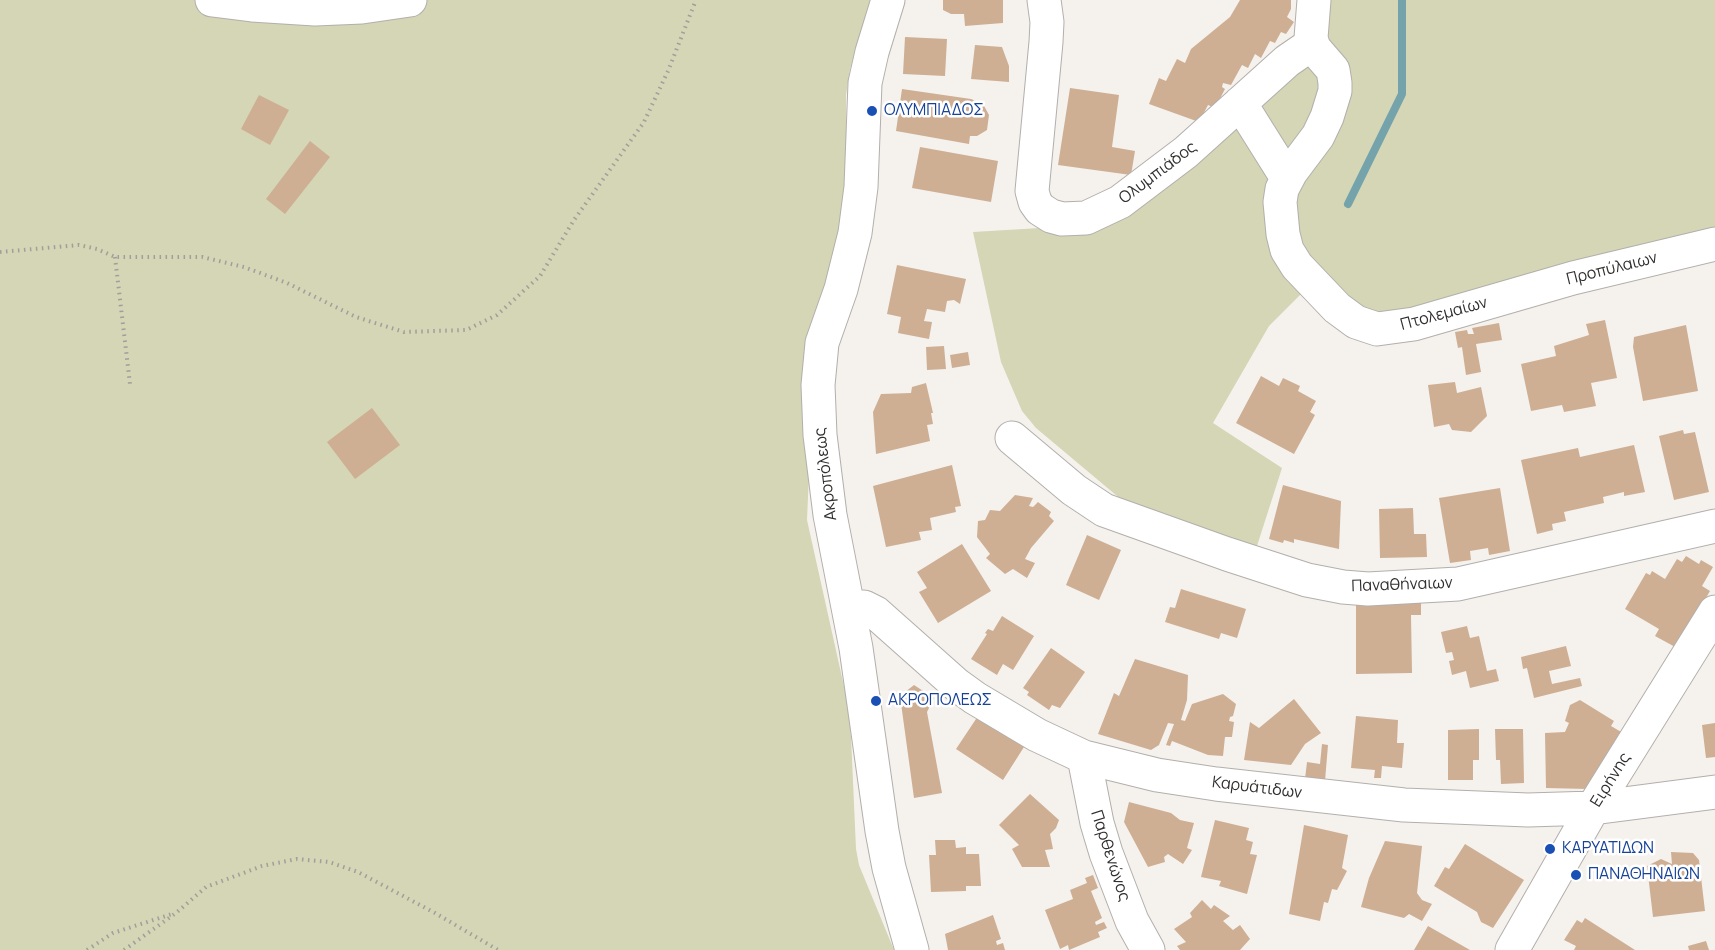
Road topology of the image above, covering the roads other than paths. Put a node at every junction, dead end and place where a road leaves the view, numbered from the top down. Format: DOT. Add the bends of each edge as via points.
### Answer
graph roads {
  1 [pos="212,0"];
  2 [pos="410,0"];
  3 [pos="888,0"];
  4 [pos="1044,0"];
  5 [pos="1314,0"];
  6 [pos="1314,48"];
  7 [pos="1240,103"];
  8 [pos="1287,178"];
  9 [pos="1715,244"];
  10 [pos="1510,296"];
  11 [pos="1012,438"];
  12 [pos="1715,526"];
  13 [pos="848,608"];
  14 [pos="1715,612"];
  15 [pos="1084,757"];
  16 [pos="1715,792"];
  17 [pos="1593,808"];
  18 [pos="912,950"];
  19 [pos="1148,950"];
  20 [pos="1512,950"];
  1 -- 2 [label="street" via="315,9"];
  3 -- 13 [label="street, Ακροπόλεως" via="865,83 855,233 819,365 824,480"];
  4 -- 7 [label="street, Ολυμπιάδος" via="1046,42 1032,186 1035,202 1048,214 1066,220 1083,219 1120,202 1186,152"];
  5 -- 6 [label="street" via="1310,29"];
  6 -- 7 [label="street, Ολυμπιάδος" via="1298,53"];
  6 -- 8 [label="street, Πτολεμαίων" via="1333,70 1333,99 1318,136"];
  7 -- 8 [label="street"];
  8 -- 10 [label="street, Πτολεμαίων" via="1280,202 1287,250 1329,300 1356,322 1377,329 1400,327"];
  9 -- 10 [label="street, Προπύλαιων"];
  11 -- 12 [label="street, Παναθήναιων" via="1104,510 1254,563 1343,587 1458,584"];
  13 -- 15 [label="street, Καρυάτιδων" via="864,607 876,613 975,698 1036,735"];
  13 -- 18 [label="street, Ακροπόλεως" via="882,831"];
  14 -- 17 [label="street, Ειρήνης"];
  15 -- 17 [label="street, Καρυάτιδων" via="1157,775 1404,805 1528,810"];
  15 -- 19 [label="street, Παρθενώνος" via="1106,853 1132,921"];
  16 -- 17 [label="street, Καρυάτιδων"];
  17 -- 20 [label="street, Ειρήνης"];
}
